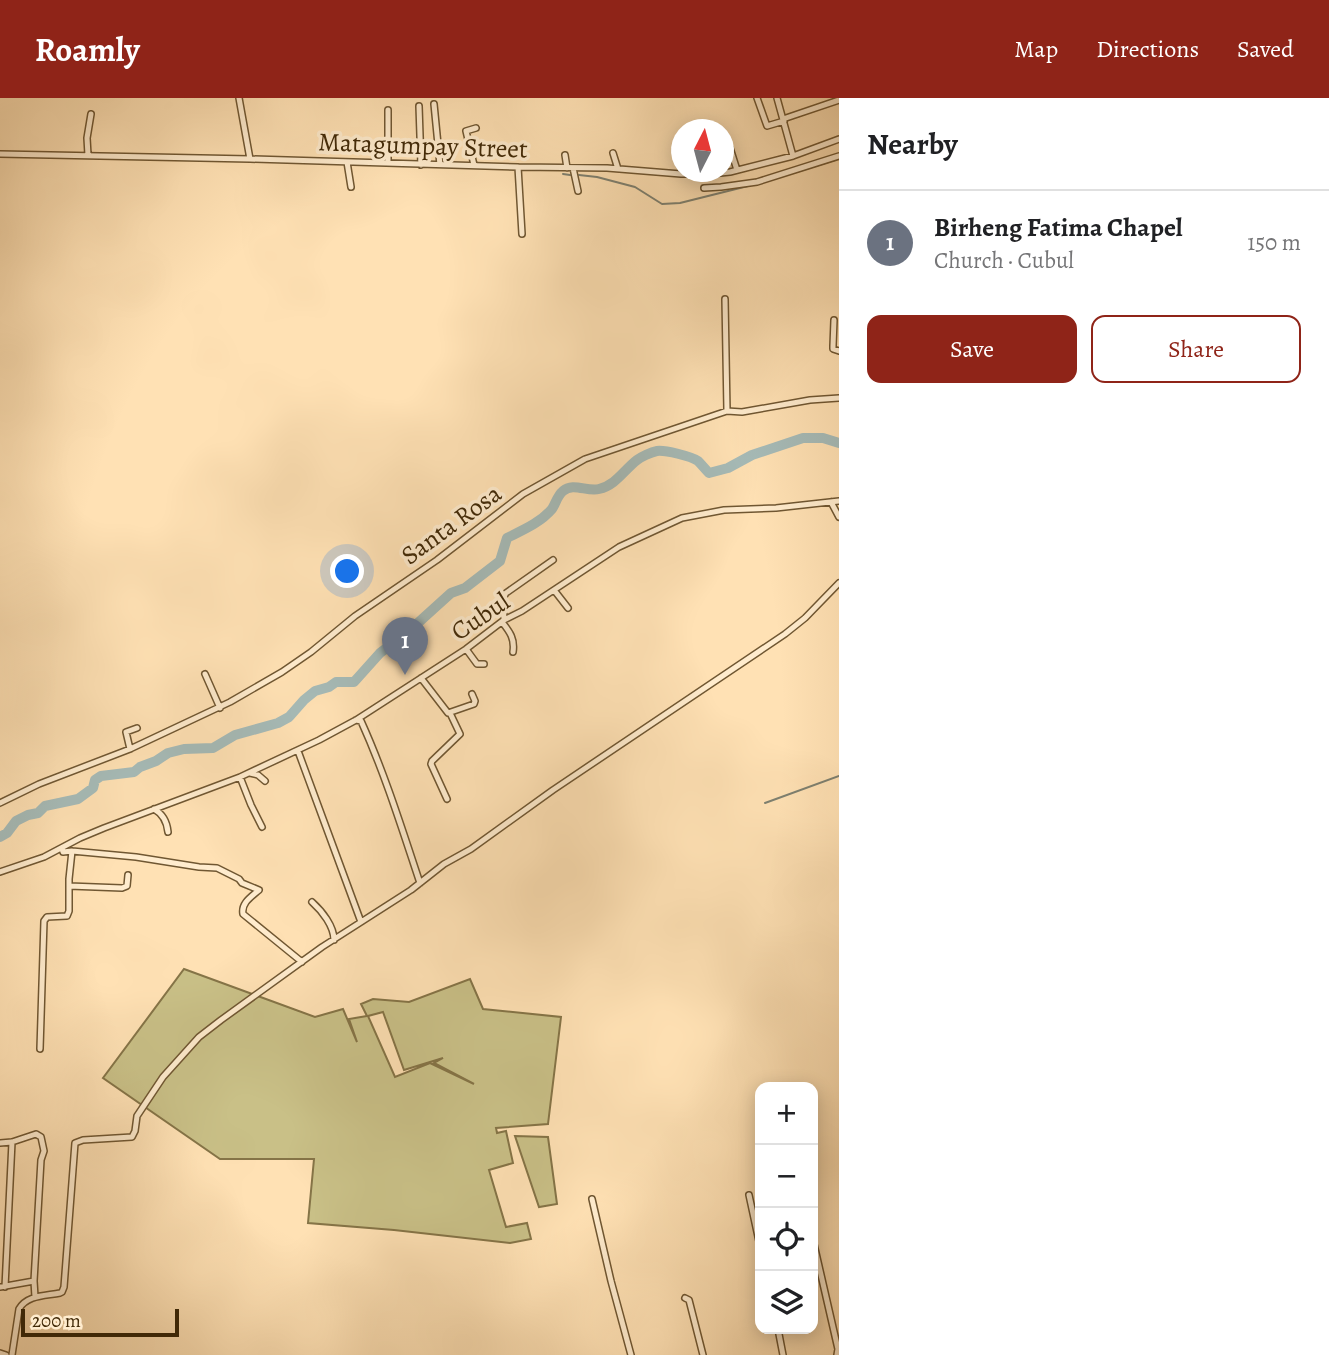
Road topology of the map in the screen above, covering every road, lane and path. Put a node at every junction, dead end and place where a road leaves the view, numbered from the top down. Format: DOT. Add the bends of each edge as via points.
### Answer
graph roads {
  1 [pos="239,98"];
  2 [pos="757,98"];
  3 [pos="778,98"];
  4 [pos="839,100"];
  5 [pos="434,104"];
  6 [pos="419,107"];
  7 [pos="388,110"];
  8 [pos="91,114"];
  9 [pos="783,120"];
  10 [pos="475,128"];
  11 [pos="839,139"];
  12 [pos="612,153"];
  13 [pos="0,154"];
  14 [pos="88,155"];
  15 [pos="565,155"];
  16 [pos="793,156"];
  17 [pos="839,156"];
  18 [pos="250,159"];
  19 [pos="734,161"];
  20 [pos="347,162"];
  21 [pos="388,163"];
  22 [pos="421,164"];
  23 [pos="440,165"];
  24 [pos="474,165"];
  25 [pos="518,167"];
  26 [pos="570,168"];
  27 [pos="618,169"];
  28 [pos="737,170"];
  29 [pos="351,187"];
  30 [pos="704,188"];
  31 [pos="578,191"];
  32 [pos="522,234"];
  33 [pos="725,299"];
  34 [pos="834,320"];
  35 [pos="839,351"];
  36 [pos="839,398"];
  37 [pos="727,411"];
  38 [pos="831,502"];
  39 [pos="839,502"];
  40 [pos="839,517"];
  41 [pos="553,560"];
  42 [pos="839,583"];
  43 [pos="554,590"];
  44 [pos="568,608"];
  45 [pos="503,621"];
  46 [pos="466,649"];
  47 [pos="513,652"];
  48 [pos="484,664"];
  49 [pos="205,674"];
  50 [pos="421,678"];
  51 [pos="472,694"];
  52 [pos="220,708"];
  53 [pos="450,713"];
  54 [pos="356,720"];
  55 [pos="137,729"];
  56 [pos="130,749"];
  57 [pos="298,751"];
  58 [pos="250,773"];
  59 [pos="240,777"];
  60 [pos="265,781"];
  61 [pos="447,799"];
  62 [pos="0,803"];
  63 [pos="154,809"];
  64 [pos="262,827"];
  65 [pos="168,832"];
  66 [pos="62,848"];
  67 [pos="72,851"];
  68 [pos="0,872"];
  69 [pos="128,875"];
  70 [pos="420,883"];
  71 [pos="69,886"];
  72 [pos="312,902"];
  73 [pos="361,922"];
  74 [pos="334,940"];
  75 [pos="302,962"];
  76 [pos="40,1049"];
  77 [pos="12,1142"];
  78 [pos="0,1143"];
  79 [pos="749,1195"];
  80 [pos="592,1199"];
  81 [pos="755,1222"];
  82 [pos="818,1262"];
  83 [pos="34,1281"];
  84 [pos="2,1287"];
  85 [pos="35,1297"];
  86 [pos="685,1298"];
  87 [pos="779,1334"];
  88 [pos="0,1353"];
  89 [pos="9,1355"];
  90 [pos="631,1355"];
  91 [pos="702,1355"];
  92 [pos="783,1355"];
  93 [pos="837,1355"];
  1 -- 18 [label="street"];
  2 -- 9 [label="street" via="767,126"];
  3 -- 9 [label="street"];
  4 -- 9 [label="street"];
  5 -- 23 [label="street"];
  6 -- 22 [label="street"];
  7 -- 21 [label="street"];
  8 -- 14 [label="street"];
  9 -- 16 [label="street"];
  10 -- 24 [label="street" via="466,131"];
  11 -- 16 [label="street, Matagumpay Street"];
  12 -- 27 [label="street"];
  13 -- 14 [label="street, Matagumpay Street"];
  14 -- 18 [label="street, Matagumpay Street"];
  15 -- 26 [label="street"];
  16 -- 28 [label="street, Matagumpay Street"];
  17 -- 30 [label="street" via="757,182"];
  18 -- 20 [label="street, Matagumpay Street"];
  19 -- 28 [label="street"];
  20 -- 21 [label="street, Matagumpay Street"];
  20 -- 29 [label="street"];
  21 -- 22 [label="street, Matagumpay Street"];
  22 -- 23 [label="street, Matagumpay Street"];
  23 -- 24 [label="street, Matagumpay Street"];
  24 -- 25 [label="street, Matagumpay Street"];
  25 -- 26 [label="street, Matagumpay Street"];
  25 -- 32 [label="street"];
  26 -- 27 [label="street, Matagumpay Street"];
  26 -- 31 [label="street"];
  27 -- 28 [label="street, Matagumpay Street" via="681,174"];
  33 -- 37 [label="street"];
  34 -- 35 [label="street" via="833,349"];
  36 -- 37 [label="street, Santa Rosa"];
  37 -- 52 [label="street, Santa Rosa" via="585,460 523,494 311,652"];
  38 -- 39 [label="street, Cubul"];
  38 -- 40 [label="street"];
  38 -- 43 [label="street, Cubul" via="682,518 619,547"];
  41 -- 45 [label="street" via="506,593"];
  42 -- 70 [label="street" via="785,634"];
  43 -- 44 [label="street"];
  43 -- 45 [label="street, Cubul"];
  45 -- 46 [label="street, Cubul"];
  45 -- 47 [label="street" via="512,634"];
  46 -- 48 [label="street" via="477,664"];
  46 -- 50 [label="street, Cubul"];
  49 -- 52 [label="street"];
  50 -- 53 [label="street"];
  50 -- 54 [label="street, Cubul"];
  51 -- 53 [label="street" via="474,704"];
  52 -- 56 [label="street, Santa Rosa"];
  53 -- 61 [label="street" via="460,734 431,764"];
  54 -- 57 [label="street, Cubul"];
  54 -- 70 [label="street" via="378,760"];
  55 -- 56 [label="street" via="126,732"];
  56 -- 62 [label="street, Santa Rosa"];
  57 -- 58 [label="street, Cubul"];
  57 -- 73 [label="street"];
  58 -- 59 [label="street, Cubul"];
  58 -- 60 [label="street"];
  59 -- 63 [label="street, Cubul"];
  59 -- 64 [label="street"];
  63 -- 65 [label="street" via="160,812"];
  63 -- 66 [label="street, Cubul"];
  66 -- 67 [label="street" via="63,852"];
  66 -- 68 [label="street, Cubul"];
  67 -- 71 [label="street"];
  67 -- 75 [label="street" via="217,868 259,890 244,904 243,914"];
  69 -- 71 [label="street" via="127,886 122,888"];
  70 -- 73 [label="street"];
  71 -- 76 [label="street" via="67,916 44,921"];
  72 -- 74 [label="street" via="329,922"];
  73 -- 74 [label="street"];
  74 -- 75 [label="street"];
  75 -- 85 [label="street" via="200,1037 149,1097 137,1116 132,1137 75,1143 64,1287 60,1293"];
  77 -- 78 [label="street"];
  77 -- 83 [label="street" via="36,1134 44,1151"];
  77 -- 84 [label="street"];
  79 -- 81 [label="street"];
  80 -- 90 [label="street"];
  82 -- 93 [label="street"];
  83 -- 84 [label="street"];
  83 -- 85 [label="street"];
  85 -- 89 [label="street" via="19,1309"];
  86 -- 91 [label="street"];
  87 -- 92 [label="street"];
  88 -- 89 [label="street"];
}
